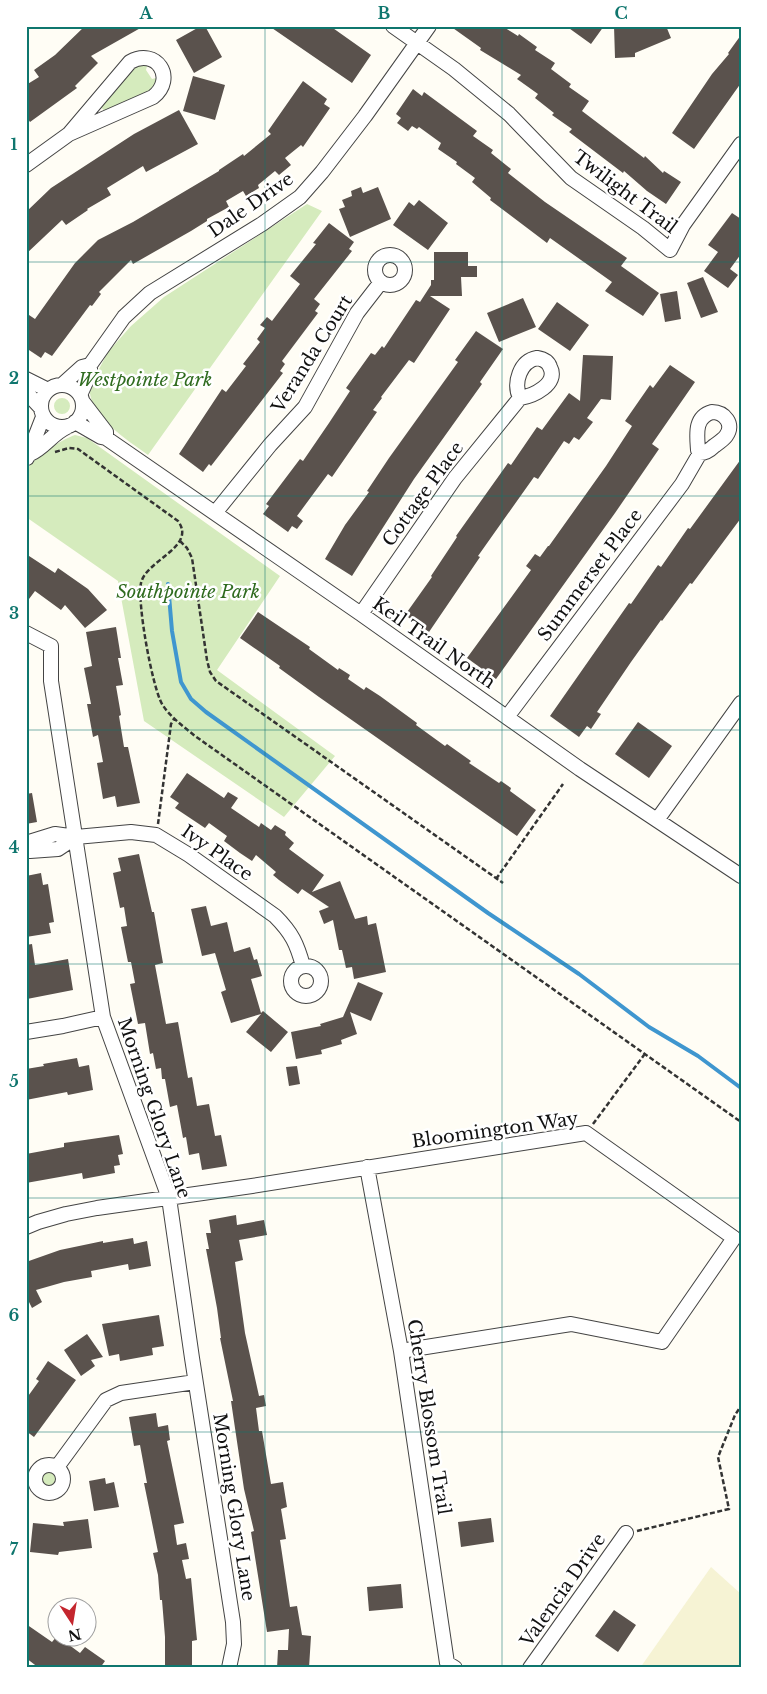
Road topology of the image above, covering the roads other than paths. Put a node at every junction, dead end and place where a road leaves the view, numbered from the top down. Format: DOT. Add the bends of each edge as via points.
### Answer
graph roads {
  1 [pos="393,26"];
  2 [pos="429,26"];
  3 [pos="417,43"];
  4 [pos="68,134"];
  5 [pos="741,144"];
  6 [pos="26,165"];
  7 [pos="381,282"];
  8 [pos="90,365"];
  9 [pos="26,379"];
  10 [pos="62,385"];
  11 [pos="48,390"];
  12 [pos="26,392"];
  13 [pos="81,398"];
  14 [pos="520,398"];
  15 [pos="42,412"];
  16 [pos="71,425"];
  17 [pos="106,438"];
  18 [pos="700,453"];
  19 [pos="28,456"];
  20 [pos="216,513"];
  21 [pos="361,614"];
  22 [pos="26,633"];
  23 [pos="741,702"];
  24 [pos="507,717"];
  25 [pos="657,820"];
  26 [pos="76,837"];
  27 [pos="26,843"];
  28 [pos="26,850"];
  29 [pos="741,876"];
  30 [pos="303,966"];
  31 [pos="103,1017"];
  32 [pos="26,1032"];
  33 [pos="368,1167"];
  34 [pos="169,1198"];
  35 [pos="26,1227"];
  36 [pos="401,1351"];
  37 [pos="195,1382"];
  38 [pos="57,1467"];
  39 [pos="626,1533"];
  40 [pos="228,1668"];
  41 [pos="455,1668"];
  42 [pos="530,1668"];
  1 -- 3 [label="street"];
  2 -- 3 [label="street, Dale Drive"];
  3 -- 5 [label="street, Twilight Trail" via="509,114 571,178 670,250 683,224"];
  3 -- 8 [label="street, Dale Drive" via="360,123 300,197 150,293 124,317"];
  4 -- 4 [label="street" via="153,97 163,87 164,79 158,65 146,57 130,62"];
  4 -- 6 [label="street"];
  7 -- 20 [label="street, Veranda Court" via="357,313 305,407"];
  8 -- 10 [label="street, Dale Drive" via="82,367"];
  8 -- 13 [label="street, Dale Drive"];
  9 -- 11 [label="street"];
  10 -- 11 [label="street"];
  10 -- 13 [label="street" via="69,386"];
  11 -- 15 [label="street" via="44,395"];
  12 -- 15 [label="street"];
  13 -- 16 [label="street" via="82,413"];
  13 -- 17 [label="street" via="106,432"];
  14 -- 21 [label="street, Cottage Place" via="455,478"];
  15 -- 16 [label="street" via="54,426"];
  15 -- 19 [label="street" via="40,428"];
  16 -- 17 [label="street, Keil Trail North"];
  16 -- 19 [label="street" via="55,433"];
  17 -- 20 [label="street, Keil Trail North"];
  18 -- 24 [label="street, Summerset Place" via="682,484"];
  20 -- 21 [label="street, Keil Trail North"];
  21 -- 24 [label="street, Keil Trail North"];
  22 -- 26 [label="street, Morning Glory Lane" via="51,646 51,681"];
  23 -- 25 [label="street"];
  24 -- 25 [label="street, Keil Trail North"];
  25 -- 29 [label="street, Keil Trail North"];
  26 -- 27 [label="street" via="55,834"];
  26 -- 28 [label="street" via="58,849"];
  26 -- 30 [label="street, Ivy Place" via="119,832 143,832 156,836 189,855 275,916 294,939"];
  26 -- 31 [label="street, Morning Glory Lane"];
  31 -- 32 [label="street"];
  31 -- 34 [label="street, Morning Glory Lane"];
  33 -- 34 [label="street, Bloomington Way"];
  33 -- 36 [label="street, Cherry Blossom Trail"];
  33 -- 36 [label="street, Bloomington Way" via="586,1133 734,1238 662,1342 571,1324"];
  34 -- 35 [label="street, Bloomington Way" via="73,1212"];
  34 -- 37 [label="street, Morning Glory Lane"];
  36 -- 41 [label="street, Cherry Blossom Trail" via="447,1662"];
  37 -- 38 [label="street" via="113,1396 101,1405"];
  37 -- 40 [label="street, Morning Glory Lane" via="233,1622 234,1644"];
  39 -- 42 [label="street, Valencia Drive"];
}
